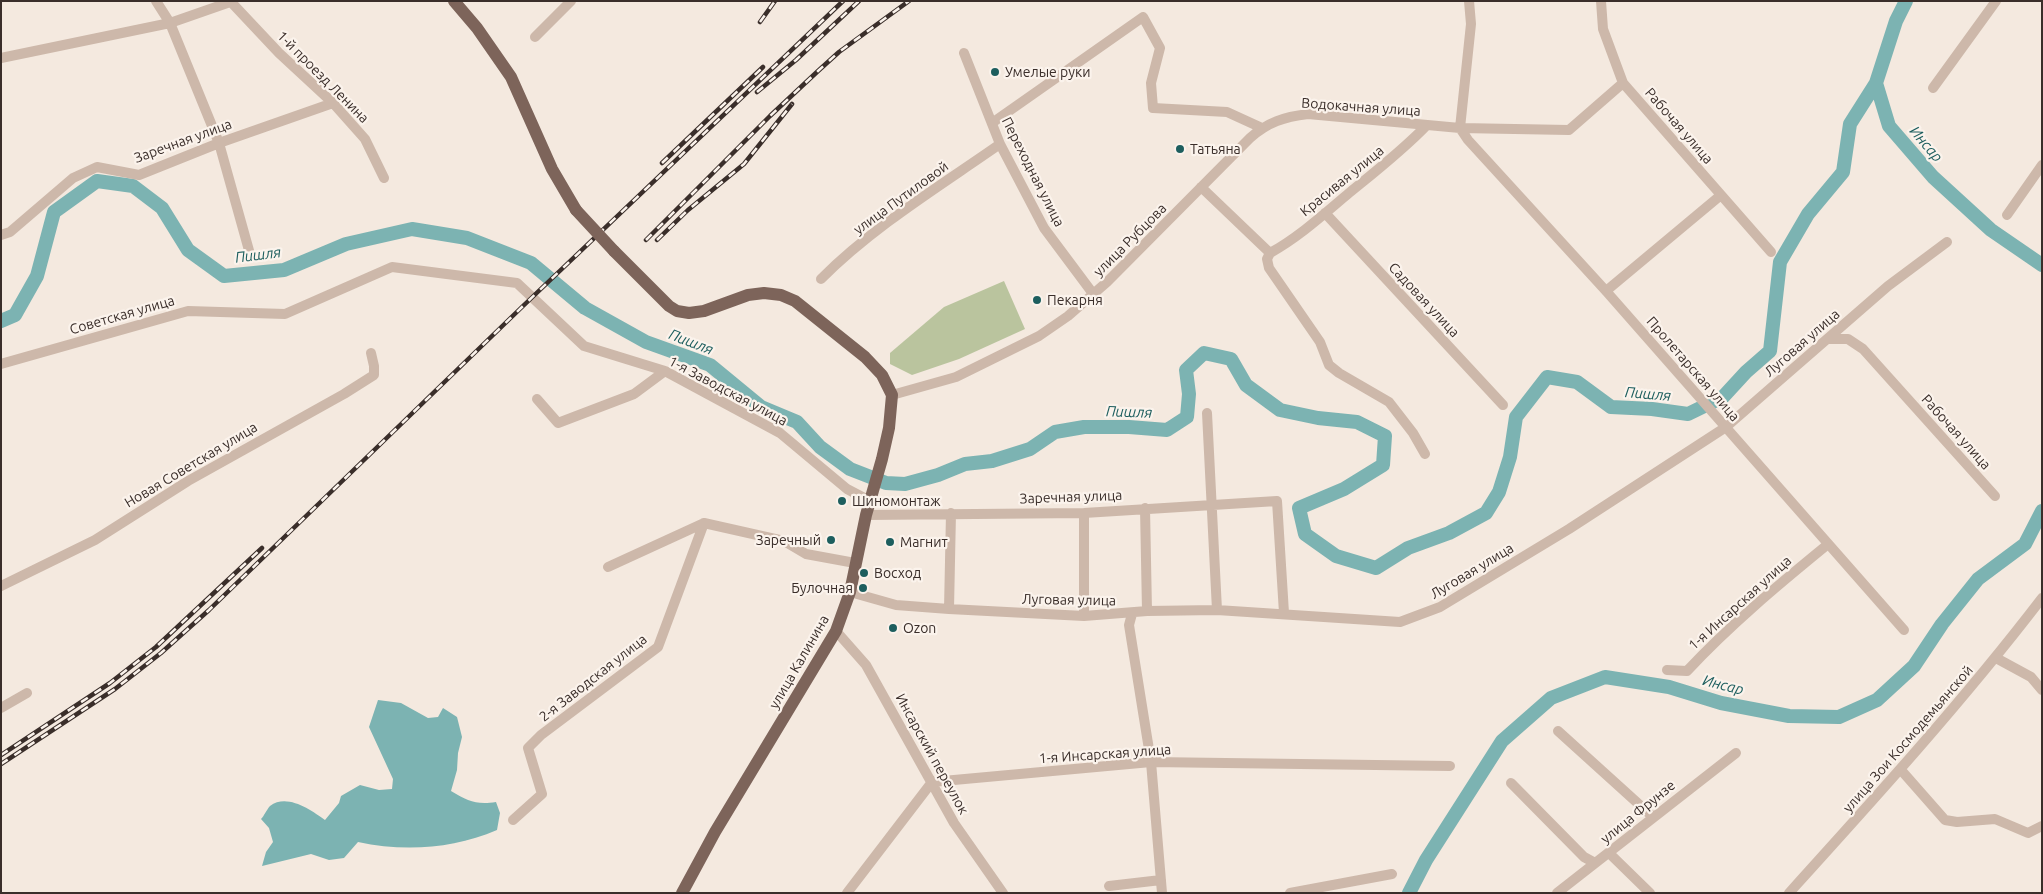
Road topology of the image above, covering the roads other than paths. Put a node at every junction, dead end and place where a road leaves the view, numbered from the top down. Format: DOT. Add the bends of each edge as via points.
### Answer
graph roads {
  1 [pos="156,1"];
  2 [pos="454,1"];
  3 [pos="571,1"];
  4 [pos="1469,1"];
  5 [pos="1601,1"];
  6 [pos="1996,1"];
  7 [pos="232,2"];
  8 [pos="170,23"];
  9 [pos="535,37"];
  10 [pos="964,53"];
  11 [pos="1,58"];
  12 [pos="1623,83"];
  13 [pos="1933,88"];
  14 [pos="333,104"];
  15 [pos="992,123"];
  16 [pos="1427,125"];
  17 [pos="1262,128"];
  18 [pos="1460,128"];
  19 [pos="219,143"];
  20 [pos="1000,144"];
  21 [pos="2042,165"];
  22 [pos="384,178"];
  23 [pos="1201,187"];
  24 [pos="1721,194"];
  25 [pos="1325,213"];
  26 [pos="2007,215"];
  27 [pos="1,235"];
  28 [pos="1947,242"];
  29 [pos="1771,252"];
  30 [pos="250,254"];
  31 [pos="1270,254"];
  32 [pos="392,267"];
  33 [pos="821,279"];
  34 [pos="1606,291"];
  35 [pos="1094,295"];
  36 [pos="1827,339"];
  37 [pos="372,353"];
  38 [pos="1,364"];
  39 [pos="665,371"];
  40 [pos="892,395"];
  41 [pos="537,399"];
  42 [pos="1503,405"];
  43 [pos="1207,413"];
  44 [pos="1726,427"];
  45 [pos="1425,454"];
  46 [pos="872,496"];
  47 [pos="1995,496"];
  48 [pos="1212,504"];
  49 [pos="1144,508"];
  50 [pos="951,512"];
  51 [pos="1084,513"];
  52 [pos="866,514"];
  53 [pos="704,523"];
  54 [pos="1828,545"];
  55 [pos="855,563"];
  56 [pos="608,567"];
  57 [pos="1,586"];
  58 [pos="850,592"];
  59 [pos="2042,598"];
  60 [pos="949,610"];
  61 [pos="1217,610"];
  62 [pos="1147,611"];
  63 [pos="1284,613"];
  64 [pos="1132,614"];
  65 [pos="1084,616"];
  66 [pos="1904,630"];
  67 [pos="836,631"];
  68 [pos="1996,658"];
  69 [pos="1668,670"];
  70 [pos="2042,690"];
  71 [pos="27,693"];
  72 [pos="1,708"];
  73 [pos="1558,731"];
  74 [pos="1736,753"];
  75 [pos="1151,762"];
  76 [pos="1450,766"];
  77 [pos="1901,770"];
  78 [pos="932,782"];
  79 [pos="1511,783"];
  80 [pos="1653,817"];
  81 [pos="514,820"];
  82 [pos="2042,826"];
  83 [pos="1609,853"];
  84 [pos="1595,863"];
  85 [pos="1392,874"];
  86 [pos="1161,880"];
  87 [pos="1109,886"];
  88 [pos="682,893"];
  89 [pos="847,893"];
  90 [pos="1003,893"];
  91 [pos="1162,893"];
  92 [pos="1290,893"];
  93 [pos="1557,893"];
  94 [pos="1650,893"];
  95 [pos="1789,893"];
  1 -- 8 [label="street"];
  2 -- 40 [label="main road, bridge" via="511,77 552,169 576,210 669,306 689,313 748,295 781,295 795,301 864,357 882,375"];
  3 -- 9 [label="street"];
  4 -- 18 [label="street" via="1471,24"];
  5 -- 12 [label="street, Рабочая улица" via="1603,29"];
  6 -- 13 [label="street"];
  7 -- 8 [label="street"];
  7 -- 14 [label="street, 1-й проезд Ленина"];
  8 -- 11 [label="street"];
  8 -- 19 [label="street"];
  10 -- 15 [label="street, Переходная улица"];
  12 -- 18 [label="street, Водокачная улица" via="1570,130"];
  12 -- 24 [label="street, Рабочая улица"];
  14 -- 19 [label="street, Заречная улица"];
  14 -- 22 [label="street, 1-й проезд Ленина" via="365,139"];
  15 -- 17 [label="street" via="1143,17 1160,48 1151,83 1153,108 1226,112"];
  15 -- 20 [label="street, Переходная улица"];
  16 -- 17 [label="street, Водокачная улица" via="1308,114 1286,117"];
  16 -- 18 [label="street, Водокачная улица"];
  16 -- 25 [label="street, Красивая улица"];
  17 -- 23 [label="street, улица Рубцова"];
  18 -- 34 [label="street, Пролетарская улица"];
  19 -- 27 [label="street, Заречная улица" via="139,175 97,167 73,178 10,232"];
  19 -- 30 [label="street"];
  20 -- 33 [label="street, улица Путиловой" via="879,229"];
  20 -- 35 [label="street, Переходная улица" via="1044,228"];
  21 -- 26 [label="street"];
  23 -- 31 [label="street"];
  23 -- 35 [label="street, улица Рубцова"];
  24 -- 29 [label="street, Рабочая улица"];
  24 -- 34 [label="street"];
  25 -- 31 [label="street, Красивая улица"];
  25 -- 42 [label="street, Садовая улица"];
  28 -- 36 [label="street, Луговая улица" via="1888,286"];
  31 -- 45 [label="street" via="1267,259 1269,268 1320,342 1329,365 1389,402"];
  32 -- 38 [label="street, Советская улица" via="285,314 188,310"];
  32 -- 39 [label="street, 1-я Заводская улица" via="517,283 584,346"];
  34 -- 44 [label="street, Пролетарская улица"];
  35 -- 40 [label="street, улица Рубцова" via="1039,336 956,377"];
  36 -- 44 [label="street, Луговая улица"];
  36 -- 47 [label="street, Рабочая улица" via="1848,339 1863,349"];
  37 -- 57 [label="street, Новая Советская улица" via="374,375 344,394 188,481 95,540"];
  39 -- 41 [label="street" via="634,394 558,424"];
  39 -- 46 [label="street, 1-я Заводская улица" via="780,433 847,489"];
  40 -- 46 [label="main road, улица Калинина" via="889,428"];
  43 -- 48 [label="street"];
  44 -- 54 [label="street, Пролетарская улица"];
  44 -- 63 [label="street, Луговая улица" via="1569,530 1440,607 1400,622"];
  46 -- 52 [label="main road, улица Калинина"];
  48 -- 49 [label="street, Заречная улица"];
  48 -- 61 [label="street"];
  48 -- 63 [label="street, Заречная улица" via="1277,501"];
  49 -- 51 [label="street, Заречная улица"];
  49 -- 62 [label="street"];
  50 -- 51 [label="street, Заречная улица"];
  50 -- 52 [label="street, Заречная улица"];
  50 -- 60 [label="street"];
  51 -- 65 [label="street"];
  52 -- 55 [label="main road, улица Калинина"];
  53 -- 55 [label="street" via="784,541 806,554"];
  53 -- 56 [label="street"];
  53 -- 81 [label="street, 2-я Заводская улица" via="658,647 528,748 542,794"];
  54 -- 66 [label="street, Пролетарская улица"];
  54 -- 69 [label="street, 1-я Инсарская улица" via="1743,615 1686,671"];
  55 -- 58 [label="main road, улица Калинина"];
  58 -- 60 [label="street, Луговая улица" via="896,605"];
  58 -- 67 [label="main road, улица Калинина"];
  59 -- 68 [label="street, улица Зои Космодемьянской"];
  60 -- 65 [label="street, Луговая улица"];
  61 -- 62 [label="street, Луговая улица"];
  61 -- 63 [label="street, Луговая улица"];
  62 -- 64 [label="street, Луговая улица"];
  64 -- 65 [label="street, Луговая улица"];
  64 -- 75 [label="street" via="1130,625"];
  67 -- 78 [label="street, Инсарский переулок" via="866,665"];
  67 -- 88 [label="main road, улица Калинина"];
  68 -- 70 [label="street" via="2031,677"];
  68 -- 77 [label="street, улица Зои Космодемьянской"];
  71 -- 72 [label="street"];
  73 -- 80 [label="street"];
  74 -- 80 [label="street, улица Фрунзе"];
  75 -- 76 [label="street, 1-я Инсарская улица"];
  75 -- 78 [label="street, 1-я Инсарская улица"];
  75 -- 86 [label="street"];
  77 -- 82 [label="street" via="1945,820 1995,820 2028,833"];
  77 -- 95 [label="street, улица Зои Космодемьянской"];
  78 -- 89 [label="street"];
  78 -- 90 [label="street, Инсарский переулок" via="954,823"];
  79 -- 84 [label="street" via="1584,857"];
  80 -- 83 [label="street, улица Фрунзе"];
  83 -- 84 [label="street, улица Фрунзе"];
  83 -- 94 [label="street"];
  84 -- 93 [label="street, улица Фрунзе"];
  85 -- 92 [label="street"];
  86 -- 87 [label="street"];
  86 -- 91 [label="street"];
}
